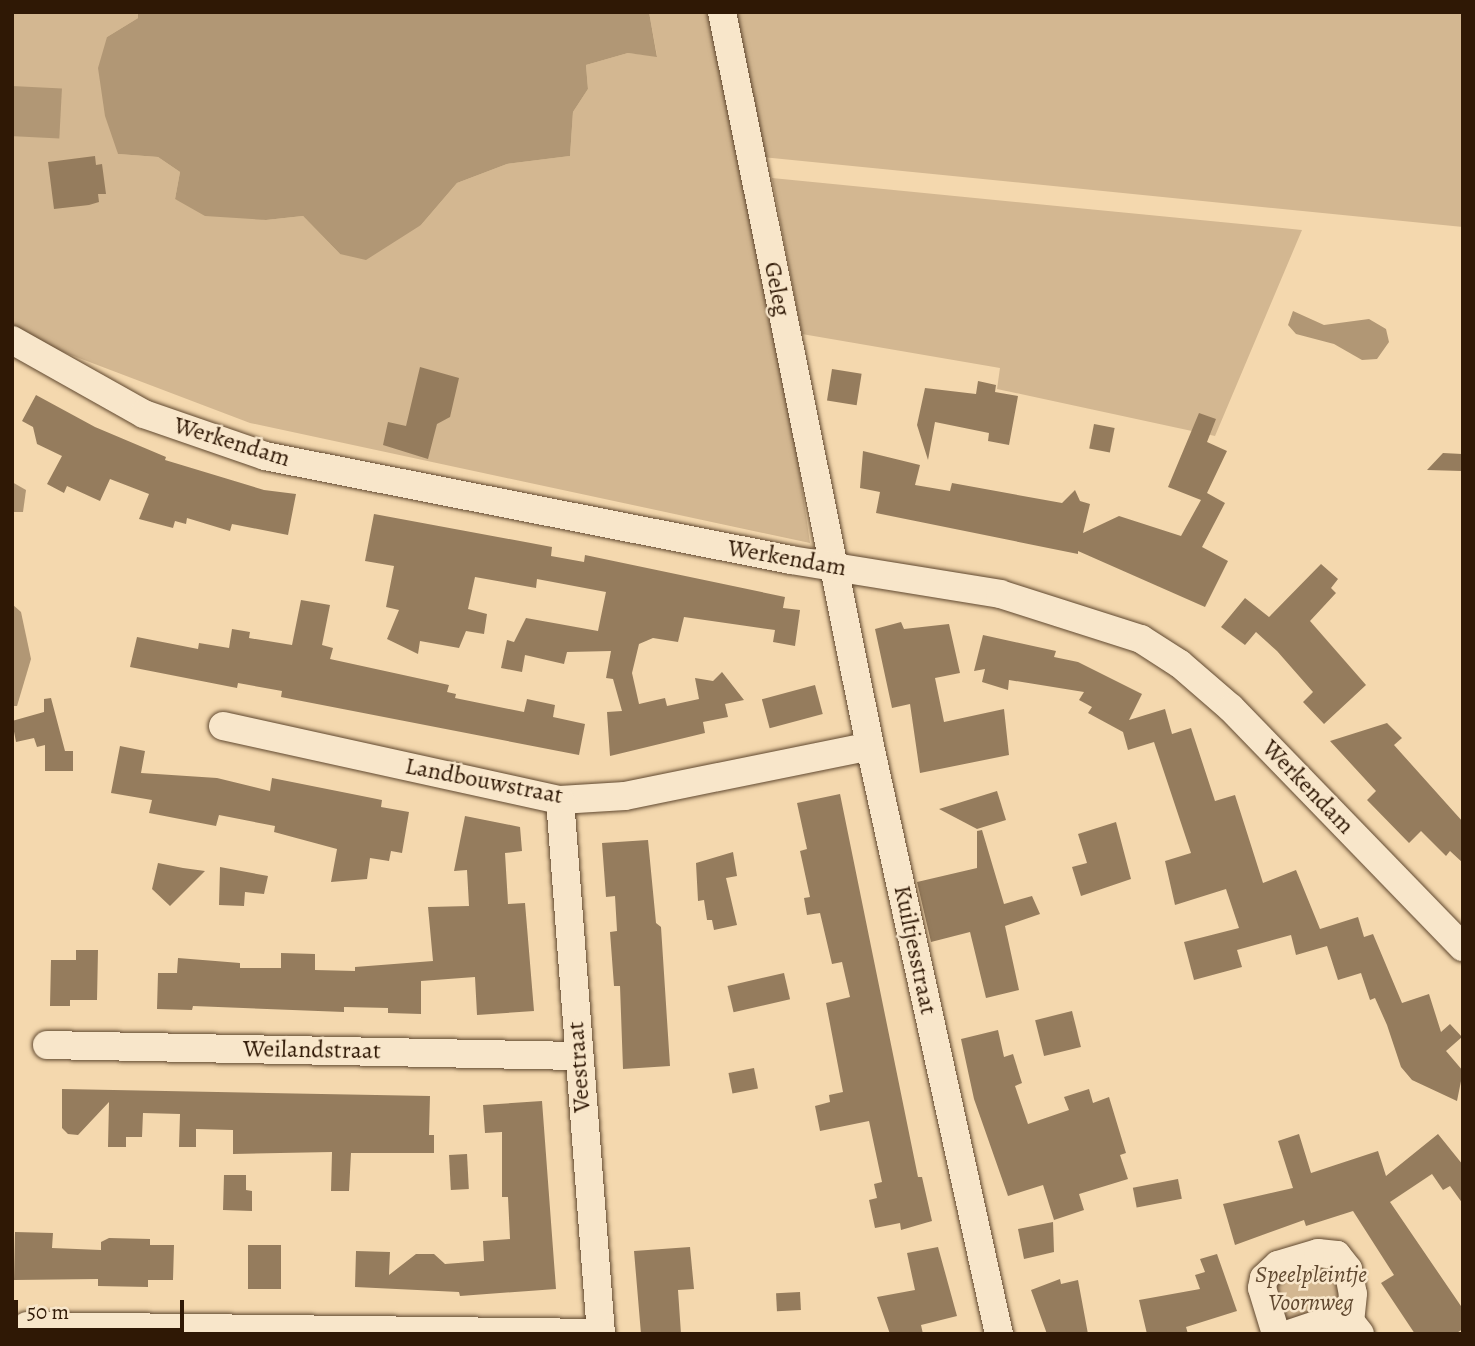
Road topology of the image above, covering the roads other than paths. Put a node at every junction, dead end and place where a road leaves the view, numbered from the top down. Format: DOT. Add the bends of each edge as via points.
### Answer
graph roads {
  1 [pos="722,12"];
  2 [pos="12,340"];
  3 [pos="833,566"];
  4 [pos="223,726"];
  5 [pos="870,746"];
  6 [pos="560,800"];
  7 [pos="1463,947"];
  8 [pos="47,1045"];
  9 [pos="578,1056"];
  10 [pos="27,1326"];
  11 [pos="1355,1328"];
  12 [pos="601,1333"];
  13 [pos="999,1334"];
  14 [pos="1276,1334"];
  15 [pos="1289,1334"];
  1 -- 3 [label="street, Geleg"];
  2 -- 3 [label="street, Werkendam" via="144,414 265,456"];
  3 -- 5 [label="street, Kuiltjesstraat"];
  3 -- 7 [label="street, Werkendam" via="1000,594 1103,623 1141,639 1180,664 1231,708"];
  4 -- 6 [label="street, Landbouwstraat"];
  5 -- 6 [label="street, Landbouwstraat" via="625,796"];
  5 -- 13 [label="street, Kuiltjesstraat"];
  6 -- 9 [label="street, Veestraat"];
  8 -- 9 [label="street, Weilandstraat"];
  9 -- 12 [label="street, Veestraat"];
  10 -- 12 [label="street"];
  11 -- 14 [label="street" via="1348,1269 1337,1255 1318,1253 1278,1265 1264,1278 1262,1288"];
  11 -- 15 [label="street" via="1337,1318"];
}
